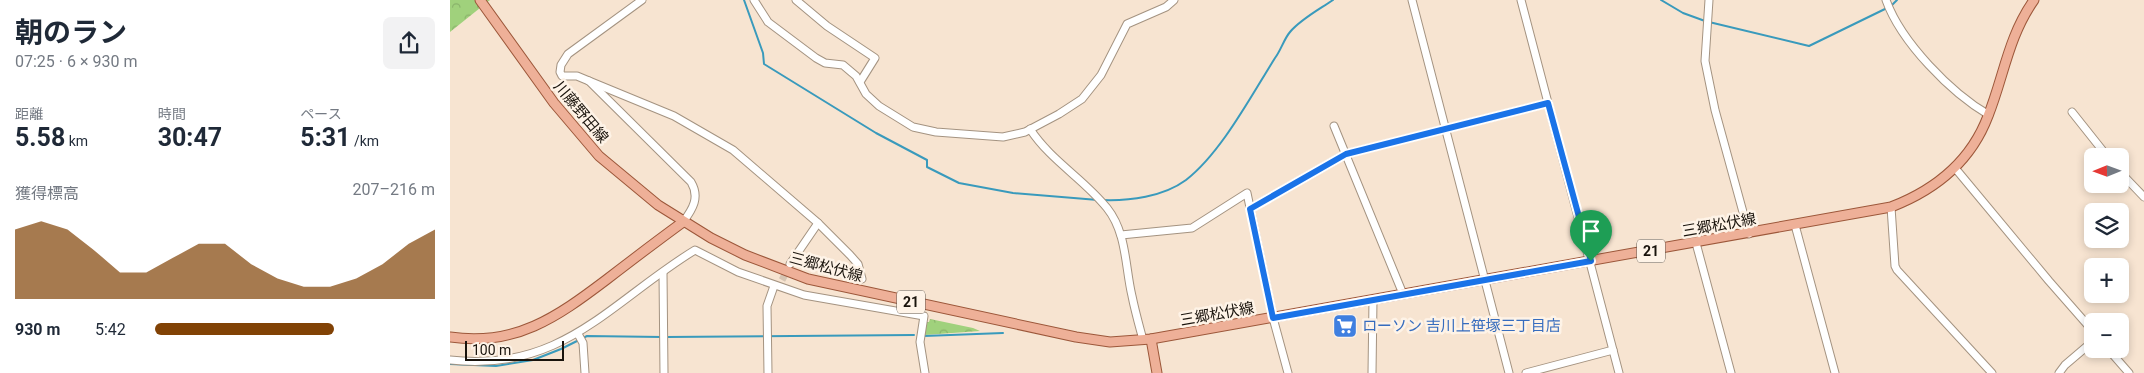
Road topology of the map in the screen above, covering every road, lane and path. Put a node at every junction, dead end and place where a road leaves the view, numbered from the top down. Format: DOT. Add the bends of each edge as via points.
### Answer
graph roads {
  1 [pos="480,0"];
  2 [pos="642,0"];
  3 [pos="754,0"];
  4 [pos="796,0"];
  5 [pos="1174,0"];
  6 [pos="1412,0"];
  7 [pos="1521,0"];
  8 [pos="1709,0"];
  9 [pos="1886,0"];
  10 [pos="2034,0"];
  11 [pos="589,81"];
  12 [pos="860,82"];
  13 [pos="1548,103"];
  14 [pos="2072,112"];
  15 [pos="1988,115"];
  16 [pos="1334,126"];
  17 [pos="1445,128"];
  18 [pos="1030,129"];
  19 [pos="2101,148"];
  20 [pos="1346,154"];
  21 [pos="1954,168"];
  22 [pos="2129,181"];
  23 [pos="2144,197"];
  24 [pos="1891,207"];
  25 [pos="1250,209"];
  26 [pos="683,222"];
  27 [pos="818,223"];
  28 [pos="1795,225"];
  29 [pos="1749,234"];
  30 [pos="1121,235"];
  31 [pos="1696,243"];
  32 [pos="1591,261"];
  33 [pos="790,264"];
  34 [pos="663,273"];
  35 [pos="862,279"];
  36 [pos="782,280"];
  37 [pos="1484,280"];
  38 [pos="776,286"];
  39 [pos="1403,294"];
  40 [pos="1373,300"];
  41 [pos="1273,318"];
  42 [pos="2084,321"];
  43 [pos="578,334"];
  44 [pos="450,337"];
  45 [pos="1147,340"];
  46 [pos="2084,349"];
  47 [pos="1613,350"];
  48 [pos="2116,358"];
  49 [pos="450,360"];
  50 [pos="585,373"];
  51 [pos="664,373"];
  52 [pos="768,373"];
  53 [pos="925,373"];
  54 [pos="1157,373"];
  55 [pos="1288,373"];
  56 [pos="1372,373"];
  57 [pos="1509,373"];
  58 [pos="1526,373"];
  59 [pos="1619,373"];
  60 [pos="1731,373"];
  61 [pos="1835,373"];
  62 [pos="1992,373"];
  63 [pos="2059,373"];
  64 [pos="2129,373"];
  1 -- 26 [label="main road, 川藤野田線" via="554,103 599,156"];
  2 -- 11 [label="street" via="568,54 560,65 562,76 577,76"];
  3 -- 12 [label="street" via="768,22 816,58 825,63 843,65"];
  4 -- 12 [label="street" via="827,26 875,58"];
  5 -- 18 [label="street" via="1166,7 1127,24 1101,75 1082,99"];
  6 -- 17 [label="street"];
  7 -- 13 [label="street"];
  8 -- 29 [label="street" via="1704,61"];
  9 -- 15 [label="street" via="1918,53 1958,94"];
  10 -- 15 [label="main road, 三郷松伏線 / 21" via="2011,41"];
  11 -- 26 [label="street" via="691,182 695,190 694,202"];
  11 -- 27 [label="street" via="674,116 724,144"];
  12 -- 18 [label="street" via="866,94 879,106 922,130 1003,137"];
  13 -- 17 [label="street"];
  13 -- 32 [label="street"];
  14 -- 19 [label="street"];
  15 -- 21 [label="main road, 三郷松伏線 / 21" via="1978,137"];
  16 -- 20 [label="street"];
  17 -- 20 [label="street"];
  17 -- 37 [label="street"];
  18 -- 30 [label="street" via="1048,153 1108,209"];
  20 -- 25 [label="street"];
  20 -- 39 [label="street"];
  21 -- 24 [label="main road, 三郷松伏線 / 21" via="1929,189"];
  21 -- 42 [label="street"];
  22 -- 23 [label="street"];
  24 -- 28 [label="main road, 三郷松伏線 / 21"];
  24 -- 62 [label="street" via="1897,270"];
  25 -- 30 [label="street" via="1247,193 1192,228"];
  25 -- 41 [label="street"];
  26 -- 44 [label="main road" via="579,300 536,326 488,339"];
  26 -- 45 [label="main road, 三郷松伏線 / 21" via="745,256 808,279 1090,339 1110,342"];
  27 -- 33 [label="street"];
  27 -- 35 [label="street" via="858,264"];
  28 -- 29 [label="main road, 三郷松伏線 / 21"];
  28 -- 61 [label="street"];
  29 -- 31 [label="main road, 三郷松伏線 / 21"];
  30 -- 45 [label="street" via="1132,295"];
  31 -- 32 [label="main road, 三郷松伏線 / 21"];
  31 -- 60 [label="street"];
  32 -- 37 [label="main road, 三郷松伏線 / 21"];
  32 -- 47 [label="street"];
  34 -- 38 [label="street" via="695,250 738,272"];
  34 -- 43 [label="street"];
  34 -- 51 [label="street"];
  36 -- 38 [label="street"];
  37 -- 39 [label="main road, 三郷松伏線 / 21"];
  37 -- 57 [label="street"];
  38 -- 52 [label="street" via="767,306"];
  38 -- 53 [label="street" via="804,295 924,316 920,342"];
  39 -- 40 [label="main road, 三郷松伏線 / 21"];
  40 -- 41 [label="main road, 三郷松伏線 / 21"];
  40 -- 56 [label="street"];
  41 -- 45 [label="main road, 三郷松伏線 / 21"];
  41 -- 55 [label="street"];
  43 -- 49 [label="street" via="547,350 514,360 492,363"];
  43 -- 50 [label="street" via="584,343"];
  45 -- 54 [label="main road"];
  46 -- 63 [label="street"];
  47 -- 58 [label="street"];
  47 -- 59 [label="street"];
  48 -- 64 [label="street"];
}
